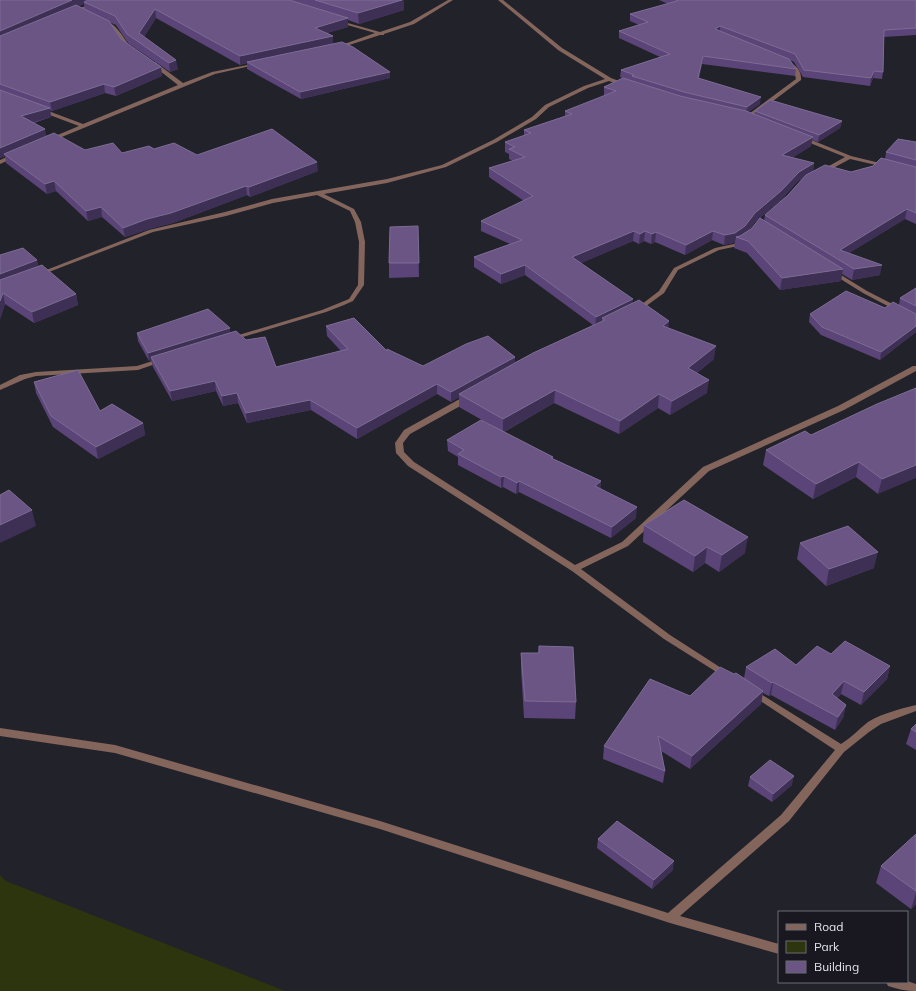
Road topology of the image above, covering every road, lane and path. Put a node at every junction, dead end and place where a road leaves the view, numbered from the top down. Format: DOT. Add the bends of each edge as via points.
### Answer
graph roads {
  1 [pos="105,0"];
  2 [pos="451,0"];
  3 [pos="500,0"];
  4 [pos="77,10"];
  5 [pos="70,13"];
  6 [pos="83,13"];
  7 [pos="101,20"];
  8 [pos="337,20"];
  9 [pos="382,34"];
  10 [pos="131,48"];
  11 [pos="330,49"];
  12 [pos="148,60"];
  13 [pos="784,61"];
  14 [pos="261,63"];
  15 [pos="609,79"];
  16 [pos="182,85"];
  17 [pos="630,86"];
  18 [pos="34,108"];
  19 [pos="740,116"];
  20 [pos="747,118"];
  21 [pos="754,121"];
  22 [pos="83,126"];
  23 [pos="794,135"];
  24 [pos="47,141"];
  25 [pos="20,153"];
  26 [pos="849,157"];
  27 [pos="0,162"];
  28 [pos="892,167"];
  29 [pos="815,176"];
  30 [pos="318,193"];
  31 [pos="747,238"];
  32 [pos="824,267"];
  33 [pos="29,277"];
  34 [pos="631,314"];
  35 [pos="916,319"];
  36 [pos="221,342"];
  37 [pos="171,357"];
  38 [pos="916,368"];
  39 [pos="0,388"];
  40 [pos="476,394"];
  41 [pos="575,569"];
  42 [pos="734,680"];
  43 [pos="747,688"];
  44 [pos="916,708"];
  45 [pos="0,732"];
  46 [pos="841,749"];
  47 [pos="670,918"];
  48 [pos="778,949"];
  49 [pos="895,983"];
  50 [pos="916,989"];
  1 -- 4 [label="street"];
  2 -- 9 [label="street" via="412,24"];
  3 -- 15 [label="street" via="560,49"];
  4 -- 5 [label="street"];
  4 -- 6 [label="street"];
  7 -- 10 [label="street" via="113,27"];
  8 -- 9 [label="street"];
  9 -- 11 [label="street"];
  12 -- 16 [label="street"];
  13 -- 20 [label="street" via="796,70 799,79"];
  14 -- 16 [label="street" via="214,73"];
  15 -- 17 [label="street"];
  15 -- 30 [label="street" via="547,106 534,118 495,141 444,166"];
  16 -- 22 [label="street"];
  18 -- 22 [label="street"];
  19 -- 20 [label="street"];
  20 -- 21 [label="street"];
  22 -- 24 [label="street"];
  23 -- 26 [label="street"];
  25 -- 27 [label="street"];
  26 -- 28 [label="street"];
  26 -- 29 [label="street"];
  30 -- 33 [label="street" via="272,201 151,231"];
  30 -- 36 [label="street" via="352,210 358,222 362,242 361,285 352,300"];
  31 -- 34 [label="street" via="736,245 717,249 676,269 662,292"];
  32 -- 35 [label="street"];
  37 -- 39 [label="street" via="138,368 36,374"];
  38 -- 41 [label="street" via="841,408 706,469 625,544"];
  40 -- 41 [label="street" via="408,432 399,443 400,454 411,464"];
  41 -- 42 [label="street" via="667,637"];
  43 -- 46 [label="street"];
  44 -- 46 [label="street" via="890,716 866,728 849,745"];
  45 -- 47 [label="street" via="115,749 380,825"];
  46 -- 47 [label="street" via="785,818"];
  47 -- 48 [label="street"];
  49 -- 50 [label="street"];
}
